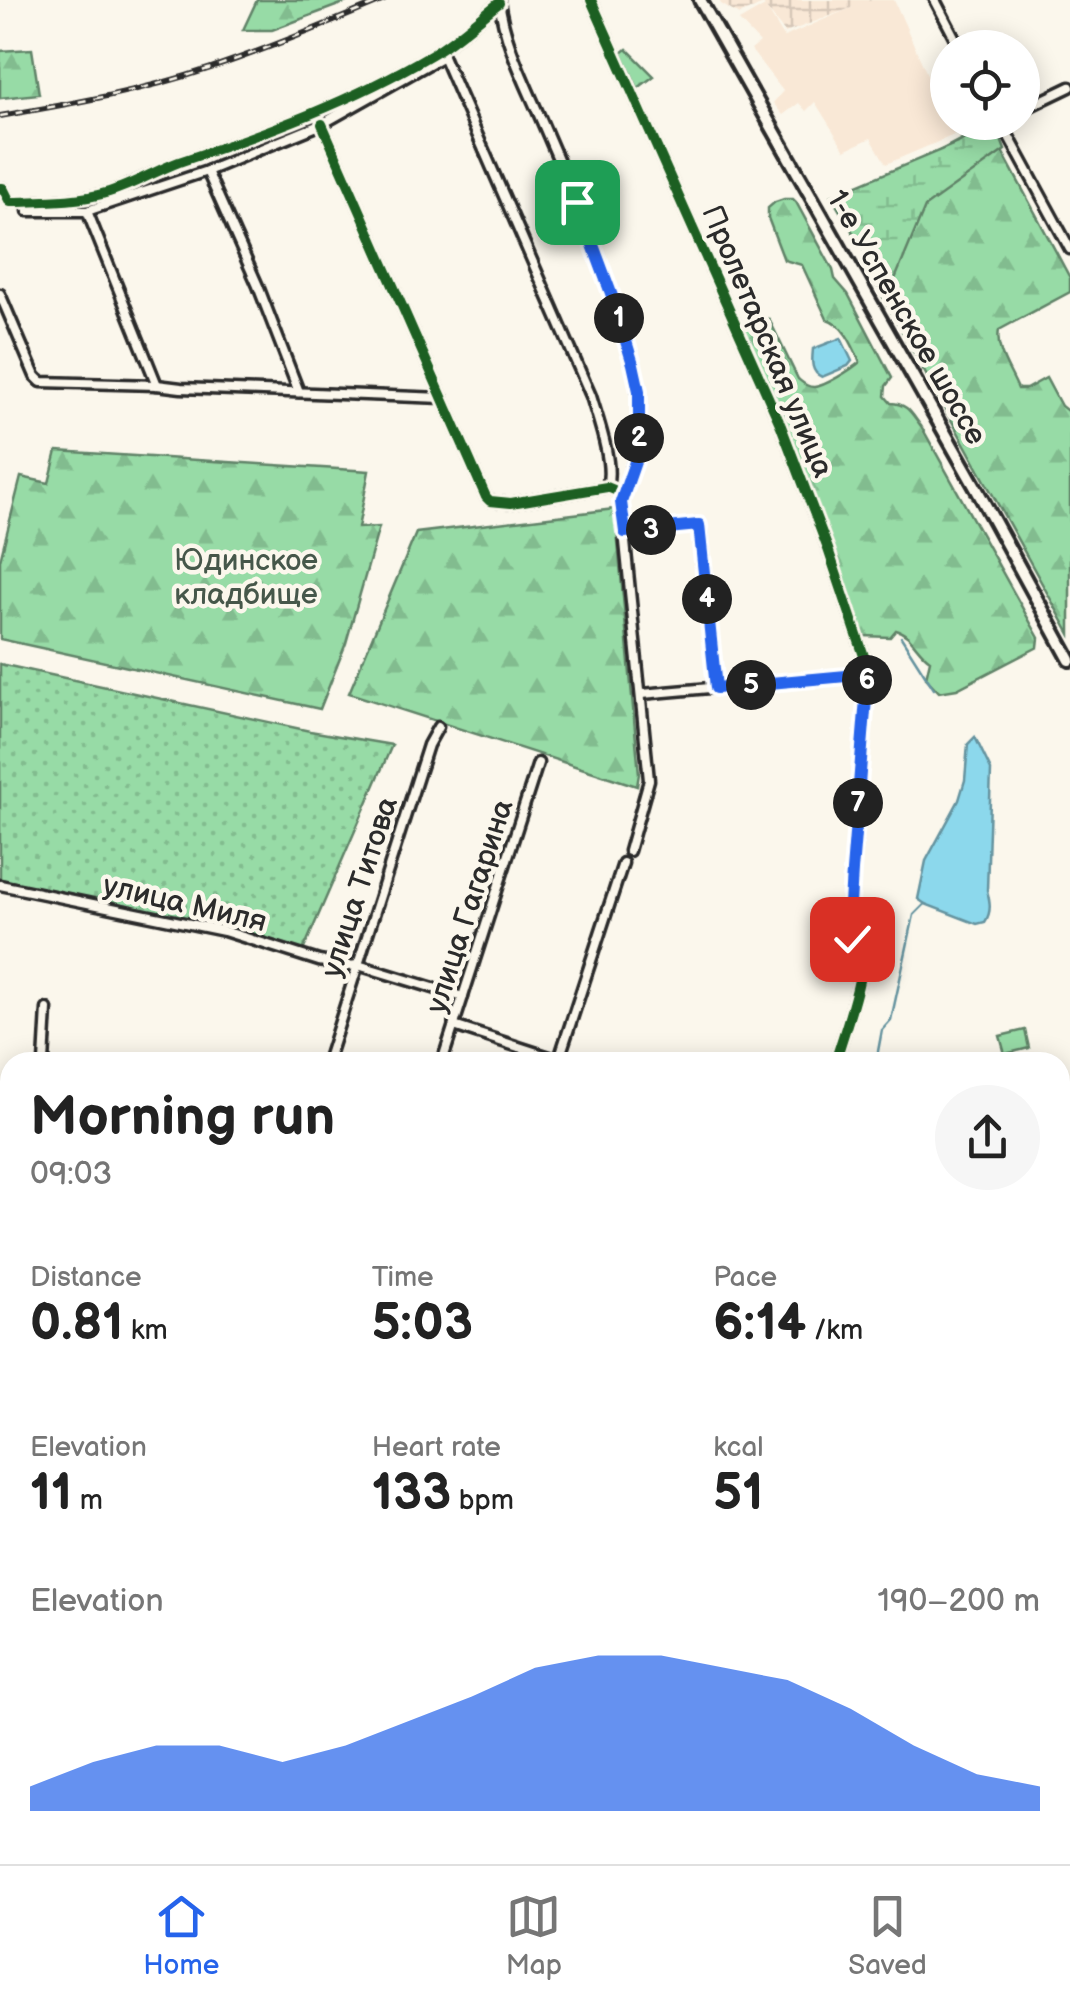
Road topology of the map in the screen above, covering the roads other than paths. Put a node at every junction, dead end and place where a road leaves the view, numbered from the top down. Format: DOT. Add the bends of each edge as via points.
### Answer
graph roads {
  1 [pos="591,0"];
  2 [pos="700,0"];
  3 [pos="936,0"];
  4 [pos="499,2"];
  5 [pos="951,30"];
  6 [pos="442,52"];
  7 [pos="1070,87"];
  8 [pos="1040,101"];
  9 [pos="322,124"];
  10 [pos="1011,140"];
  11 [pos="207,171"];
  12 [pos="0,188"];
  13 [pos="28,211"];
  14 [pos="88,211"];
  15 [pos="1069,244"];
  16 [pos="0,294"];
  17 [pos="158,385"];
  18 [pos="299,392"];
  19 [pos="442,398"];
  20 [pos="607,487"];
  21 [pos="624,494"];
  22 [pos="625,532"];
  23 [pos="1070,660"];
  24 [pos="868,674"];
  25 [pos="716,688"];
  26 [pos="642,694"];
  27 [pos="438,727"];
  28 [pos="538,764"];
  29 [pos="629,851"];
  30 [pos="623,864"];
  31 [pos="0,885"];
  32 [pos="358,965"];
  33 [pos="462,998"];
  34 [pos="47,1008"];
  35 [pos="454,1026"];
  36 [pos="45,1052"];
  37 [pos="330,1052"];
  38 [pos="445,1052"];
  39 [pos="531,1052"];
  40 [pos="563,1052"];
  41 [pos="837,1052"];
  1 -- 24 [label="street, Пролетарская улица" via="781,426"];
  2 -- 23 [label="main road, 1-е Успенское шоссе"];
  3 -- 5 [label="street"];
  4 -- 6 [label="street"];
  4 -- 21 [label="street" via="508,42 577,202 633,364 639,440"];
  6 -- 9 [label="street"];
  6 -- 12 [label="street" via="268,131 110,192 10,202"];
  6 -- 20 [label="street" via="591,396"];
  7 -- 8 [label="street"];
  9 -- 11 [label="street"];
  9 -- 19 [label="street"];
  10 -- 15 [label="street"];
  11 -- 14 [label="street"];
  11 -- 18 [label="street"];
  13 -- 14 [label="street"];
  14 -- 17 [label="street"];
  16 -- 17 [label="street" via="41,382"];
  17 -- 18 [label="street"];
  18 -- 19 [label="street"];
  19 -- 20 [label="street" via="490,501"];
  20 -- 21 [label="street"];
  21 -- 22 [label="street"];
  22 -- 25 [label="street" via="699,525"];
  22 -- 26 [label="street"];
  24 -- 25 [label="street"];
  24 -- 41 [label="street, Пролетарская улица" via="849,921 862,962"];
  25 -- 26 [label="street"];
  26 -- 29 [label="street" via="649,780"];
  27 -- 32 [label="street, улица Титова"];
  28 -- 33 [label="street, улица Гагарина"];
  30 -- 40 [label="street"];
  31 -- 32 [label="street, улица Миля"];
  32 -- 33 [label="street, улица Миля"];
  32 -- 37 [label="street, улица Титова"];
  33 -- 35 [label="street, улица Гагарина"];
  34 -- 36 [label="street"];
  35 -- 38 [label="street, улица Гагарина"];
  35 -- 39 [label="street"];
}
